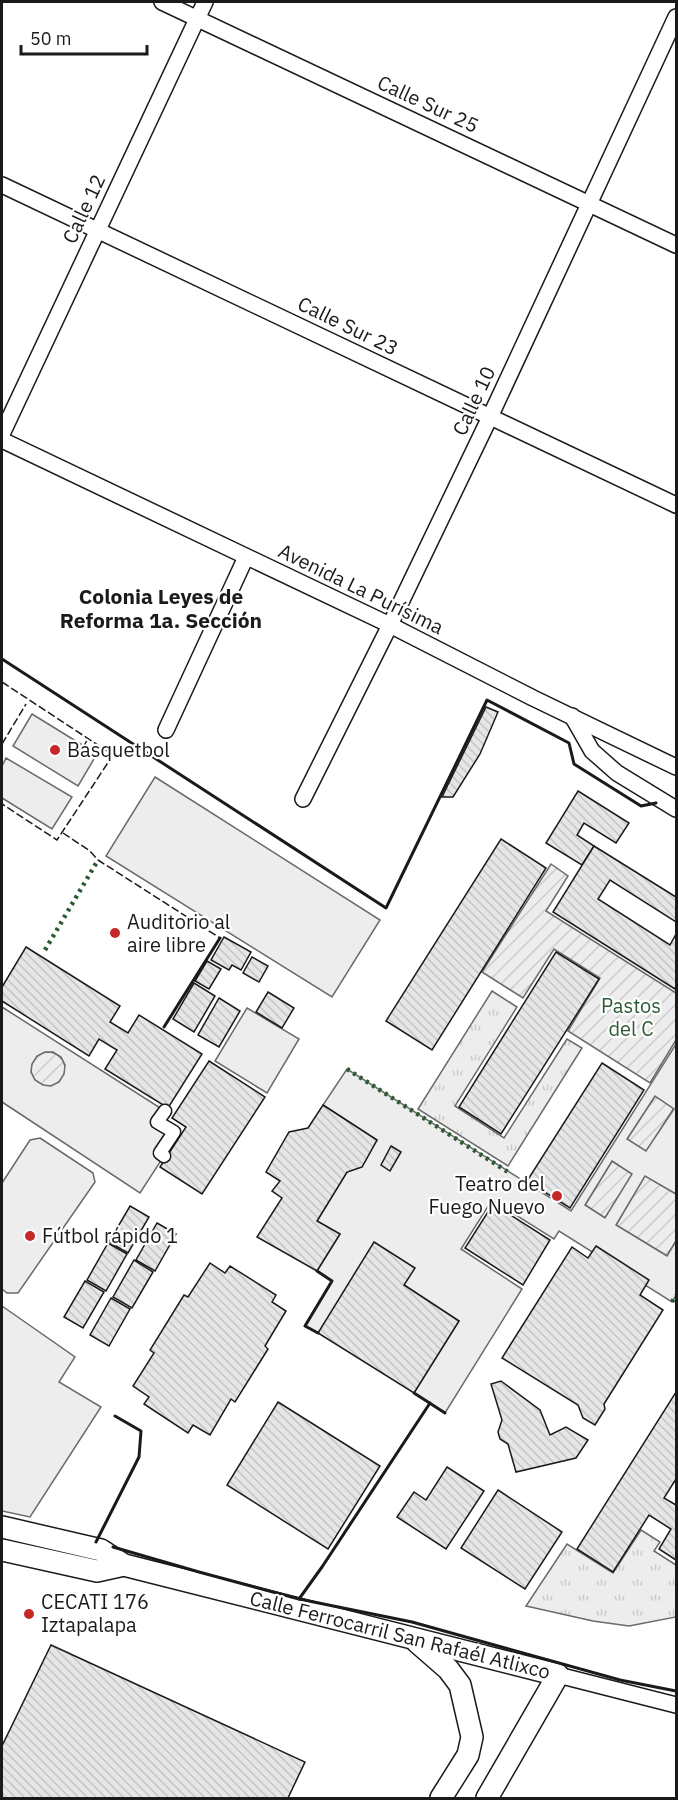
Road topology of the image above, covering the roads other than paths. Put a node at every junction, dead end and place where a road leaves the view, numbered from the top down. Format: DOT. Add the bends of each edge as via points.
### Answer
graph roads {
  1 [pos="162,2"];
  2 [pos="205,2"];
  3 [pos="676,17"];
  4 [pos="197,18"];
  5 [pos="2,185"];
  6 [pos="590,203"];
  7 [pos="97,229"];
  8 [pos="676,245"];
  9 [pos="490,417"];
  10 [pos="2,434"];
  11 [pos="2,440"];
  12 [pos="676,505"];
  13 [pos="246,557"];
  14 [pos="390,625"];
  15 [pos="572,716"];
  16 [pos="166,729"];
  17 [pos="676,767"];
  18 [pos="303,799"];
  19 [pos="676,809"];
  20 [pos="165,1111"];
  21 [pos="164,1156"];
  22 [pos="2,1527"];
  23 [pos="2,1550"];
  24 [pos="123,1564"];
  25 [pos="414,1639"];
  26 [pos="558,1675"];
  27 [pos="676,1705"];
  28 [pos="441,1798"];
  29 [pos="487,1798"];
  1 -- 4 [label="street, Calle Sur 25"];
  2 -- 4 [label="street, Calle 12"];
  3 -- 6 [label="street, Calle 10"];
  4 -- 6 [label="street, Calle Sur 25"];
  4 -- 7 [label="street, Calle 12"];
  5 -- 7 [label="street, Calle Sur 23"];
  6 -- 8 [label="street, Calle Sur 25"];
  6 -- 9 [label="street, Calle 10"];
  7 -- 9 [label="street, Calle Sur 23"];
  7 -- 10 [label="street, Calle 12"];
  9 -- 12 [label="street, Calle Sur 23"];
  9 -- 14 [label="street, Calle 10"];
  11 -- 13 [label="street, Avenida La Purísima"];
  13 -- 14 [label="street, Avenida La Purísima"];
  13 -- 16 [label="street"];
  14 -- 15 [label="street, Avenida La Purísima"];
  14 -- 18 [label="street, Calle 10"];
  15 -- 17 [label="street, Avenida La Purísima"];
  15 -- 19 [label="street" via="592,751 617,772"];
  20 -- 21 [label="street" via="157,1122 174,1132 160,1153"];
  22 -- 24 [label="main road, Calle Ferrocarril San Rafaél Atlixco" via="101,1550"];
  23 -- 24 [label="main road, Calle Ferrocarril San Rafaél Atlixco" via="97,1571"];
  24 -- 25 [label="main road, Calle Ferrocarril San Rafaél Atlixco"];
  25 -- 26 [label="main road, Calle Ferrocarril San Rafaél Atlixco"];
  25 -- 28 [label="main road" via="460,1685 469,1718 472,1737 468,1755"];
  26 -- 27 [label="street, Calle Ferrocarril San Rafaél Atlixco"];
  26 -- 29 [label="main road"];
}
